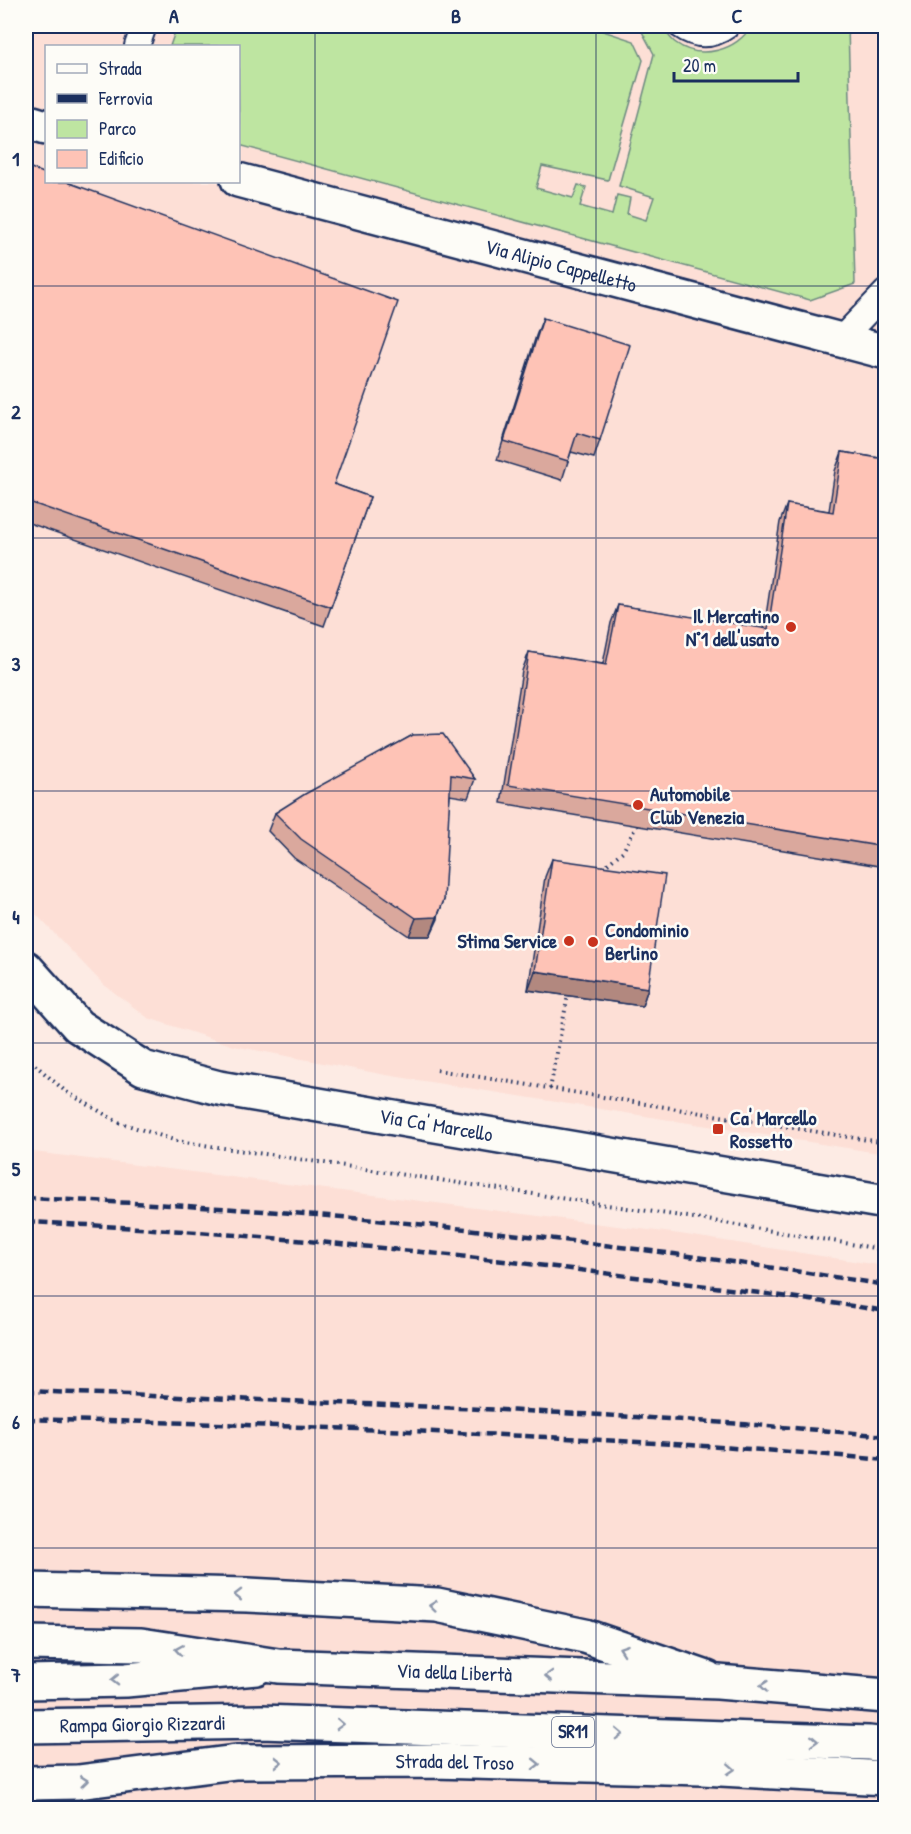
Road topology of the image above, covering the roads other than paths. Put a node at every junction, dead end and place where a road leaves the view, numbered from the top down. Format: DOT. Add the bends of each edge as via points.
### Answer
graph roads {
  1 [pos="144,26"];
  2 [pos="681,26"];
  3 [pos="727,26"];
  4 [pos="137,45"];
  5 [pos="26,121"];
  6 [pos="45,127"];
  7 [pos="240,181"];
  8 [pos="885,292"];
  9 [pos="841,339"];
  10 [pos="885,352"];
  11 [pos="26,968"];
  12 [pos="885,1202"];
  13 [pos="26,1590"];
  14 [pos="26,1643"];
  15 [pos="278,1666"];
  16 [pos="26,1682"];
  17 [pos="718,1682"];
  18 [pos="885,1696"];
  19 [pos="26,1726"];
  20 [pos="885,1745"];
  21 [pos="885,1778"];
  22 [pos="26,1783"];
  1 -- 4 [label="lane"];
  2 -- 3 [label="lane" via="705,35"];
  5 -- 6 [label="main road"];
  7 -- 9 [label="main road, Via Alipio Cappelletto"];
  8 -- 9 [label="lane"];
  9 -- 10 [label="main road, Via Alipio Cappelletto"];
  11 -- 12 [label="main road, Via Ca' Marcello" via="78,1026 142,1068 219,1088"];
  17 -- 13 [label="main road, one-way" via="585,1636 437,1605 248,1595"];
  15 -- 14 [label="main road, Via della Libertà, one-way" via="141,1645"];
  15 -- 16 [label="main road, one-way" via="126,1680"];
  17 -- 15 [label="main road, Via della Libertà, one-way"];
  18 -- 17 [label="main road, Via della Libertà, one-way"];
  19 -- 20 [label="main road, Rampa Giorgio Rizzardi / SR11, one-way" via="261,1722"];
  22 -- 21 [label="main road, Strada del Troso, one-way" via="78,1782 236,1762 434,1761 690,1767"];
}
